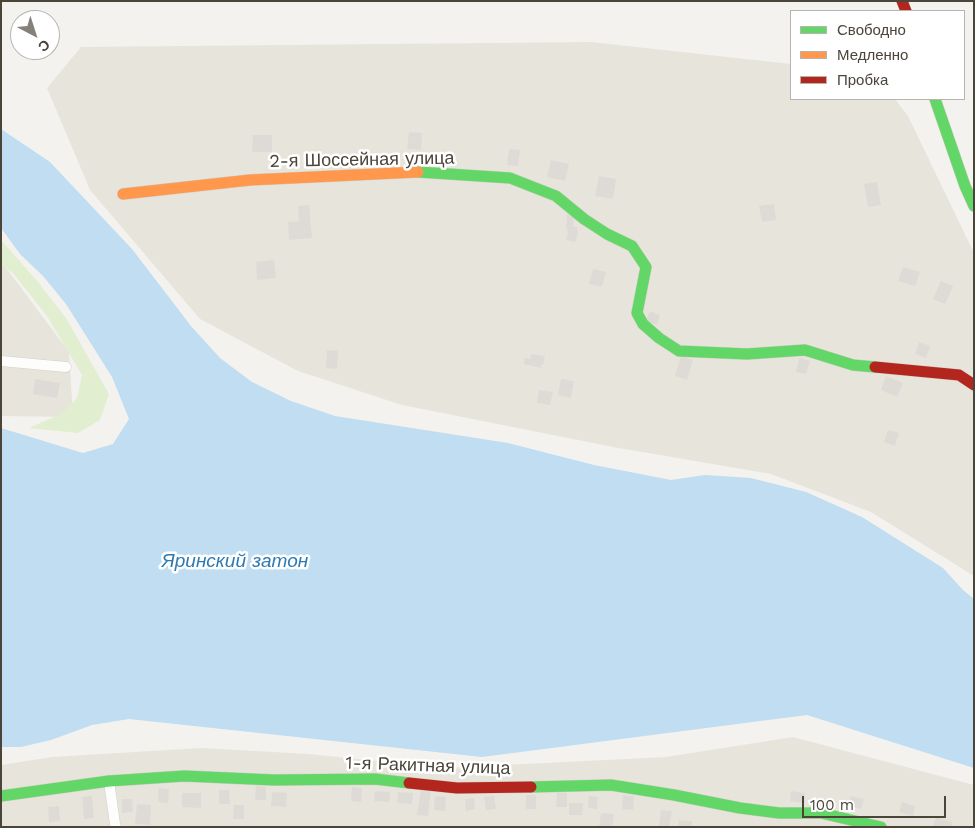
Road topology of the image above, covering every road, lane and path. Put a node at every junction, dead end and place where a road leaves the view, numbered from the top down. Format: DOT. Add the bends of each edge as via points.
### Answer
graph roads {
  1 [pos="935,100"];
  2 [pos="123,194"];
  3 [pos="974,206"];
  4 [pos="1,361"];
  5 [pos="66,367"];
  6 [pos="974,385"];
  7 [pos="109,781"];
  8 [pos="1,796"];
  9 [pos="116,827"];
  10 [pos="881,827"];
  1 -- 3 [label="street" via="964,186"];
  2 -- 6 [label="street, 2-я Шоссейная улица" via="250,180 420,172 510,178 556,196 584,219 632,246 646,267 637,313 643,324 679,351 747,354 805,350 853,365 959,375"];
  4 -- 5 [label="street"];
  7 -- 8 [label="street, 1-я Ракитная улица"];
  7 -- 9 [label="street"];
  7 -- 10 [label="street, 1-я Ракитная улица" via="184,776 274,780 375,779 457,788 611,785 740,808 779,813 821,813"];
}
